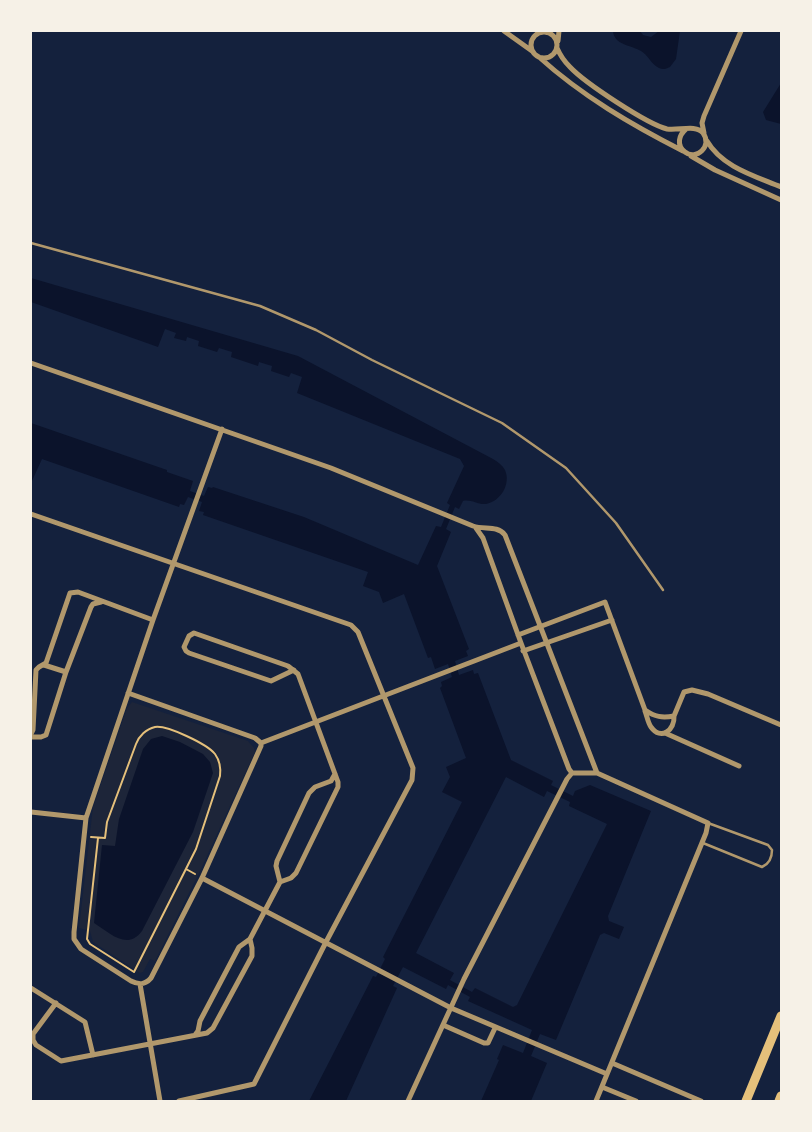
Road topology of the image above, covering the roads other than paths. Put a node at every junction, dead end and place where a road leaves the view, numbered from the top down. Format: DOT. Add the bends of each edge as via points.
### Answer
graph roads {
  1 [pos="504,31"];
  2 [pos="541,31"];
  3 [pos="546,31"];
  4 [pos="559,31"];
  5 [pos="740,31"];
  6 [pos="557,46"];
  7 [pos="532,52"];
  8 [pos="539,58"];
  9 [pos="704,116"];
  10 [pos="688,129"];
  11 [pos="706,138"];
  12 [pos="686,153"];
  13 [pos="781,187"];
  14 [pos="781,200"];
  15 [pos="31,243"];
  16 [pos="31,363"];
  17 [pos="222,429"];
  18 [pos="31,514"];
  19 [pos="473,526"];
  20 [pos="173,562"];
  21 [pos="663,590"];
  22 [pos="102,602"];
  23 [pos="152,620"];
  24 [pos="612,620"];
  25 [pos="541,625"];
  26 [pos="518,635"];
  27 [pos="520,643"];
  28 [pos="548,644"];
  29 [pos="523,651"];
  30 [pos="44,664"];
  31 [pos="294,670"];
  32 [pos="66,672"];
  33 [pos="128,694"];
  34 [pos="383,696"];
  35 [pos="645,710"];
  36 [pos="674,716"];
  37 [pos="317,722"];
  38 [pos="781,725"];
  39 [pos="665,733"];
  40 [pos="31,735"];
  41 [pos="261,743"];
  42 [pos="739,766"];
  43 [pos="335,773"];
  44 [pos="572,773"];
  45 [pos="597,773"];
  46 [pos="31,812"];
  47 [pos="86,818"];
  48 [pos="708,823"];
  49 [pos="702,842"];
  50 [pos="202,878"];
  51 [pos="280,882"];
  52 [pos="264,911"];
  53 [pos="250,939"];
  54 [pos="326,942"];
  55 [pos="140,984"];
  56 [pos="31,988"];
  57 [pos="56,1003"];
  58 [pos="451,1008"];
  59 [pos="781,1016"];
  60 [pos="443,1025"];
  61 [pos="495,1028"];
  62 [pos="195,1035"];
  63 [pos="149,1044"];
  64 [pos="93,1055"];
  65 [pos="612,1064"];
  66 [pos="607,1074"];
  67 [pos="602,1087"];
  68 [pos="748,1096"];
  69 [pos="781,1096"];
  70 [pos="160,1101"];
  71 [pos="179,1101"];
  72 [pos="408,1101"];
  73 [pos="596,1101"];
  74 [pos="636,1101"];
  75 [pos="701,1101"];
  76 [pos="740,1101"];
  77 [pos="779,1101"];
  1 -- 7 [label="street"];
  2 -- 3 [label="street"];
  2 -- 7 [label="street" via="532,39"];
  3 -- 6 [label="street" via="554,36"];
  4 -- 6 [label="street"];
  5 -- 9 [label="street"];
  6 -- 8 [label="street" via="552,56"];
  6 -- 10 [label="street" via="571,68 619,103 661,127"];
  7 -- 8 [label="street"];
  8 -- 12 [label="street" via="604,106"];
  9 -- 10 [label="street" via="697,125"];
  9 -- 11 [label="street" via="702,127"];
  10 -- 11 [label="street" via="699,129"];
  10 -- 12 [label="street" via="679,140"];
  11 -- 12 [label="street" via="701,152"];
  11 -- 13 [label="street" via="722,160"];
  12 -- 14 [label="street"];
  15 -- 21 [label="lane" via="260,306 316,330 502,423 566,468 616,523"];
  16 -- 17 [label="street"];
  17 -- 19 [label="street" via="331,468"];
  17 -- 20 [label="street"];
  18 -- 20 [label="street"];
  19 -- 25 [label="street" via="497,529 505,535"];
  19 -- 26 [label="street" via="483,538"];
  20 -- 23 [label="street"];
  20 -- 34 [label="street" via="351,625 358,632"];
  22 -- 23 [label="street"];
  22 -- 30 [label="street" via="78,592 70,594"];
  22 -- 32 [label="street" via="93,604"];
  23 -- 33 [label="street"];
  24 -- 25 [label="street" via="606,602"];
  24 -- 28 [label="street"];
  24 -- 35 [label="street"];
  25 -- 26 [label="street"];
  25 -- 28 [label="street"];
  26 -- 27 [label="street"];
  27 -- 29 [label="street"];
  27 -- 34 [label="street"];
  28 -- 29 [label="street"];
  28 -- 45 [label="street"];
  29 -- 44 [label="street"];
  30 -- 32 [label="street"];
  30 -- 40 [label="street" via="36,670"];
  31 -- 31 [label="street" via="194,633 184,647 189,653 271,681"];
  31 -- 37 [label="street"];
  32 -- 40 [label="street" via="46,735 41,738"];
  33 -- 41 [label="street" via="255,738"];
  33 -- 47 [label="street"];
  34 -- 37 [label="street"];
  34 -- 54 [label="street" via="412,768 412,780"];
  35 -- 36 [label="street" via="662,718"];
  35 -- 39 [label="street" via="651,726"];
  36 -- 38 [label="street" via="684,692 692,690"];
  36 -- 39 [label="street" via="672,729"];
  37 -- 41 [label="street"];
  37 -- 43 [label="street"];
  39 -- 42 [label="street"];
  41 -- 50 [label="street" via="261,750"];
  43 -- 51 [label="street" via="337,791 294,876"];
  43 -- 51 [label="street" via="331,781 309,793 277,861"];
  44 -- 45 [label="street"];
  44 -- 58 [label="street"];
  45 -- 48 [label="street"];
  46 -- 47 [label="street"];
  47 -- 55 [label="street" via="74,939 81,949"];
  48 -- 49 [label="street"];
  48 -- 49 [label="lane" via="768,845 772,854 766,866 758,866"];
  49 -- 65 [label="street"];
  50 -- 52 [label="street"];
  50 -- 55 [label="street" via="151,978"];
  51 -- 52 [label="street"];
  52 -- 53 [label="street"];
  52 -- 54 [label="street"];
  53 -- 62 [label="street" via="238,947"];
  53 -- 62 [label="street" via="252,956 213,1028"];
  54 -- 58 [label="street"];
  54 -- 71 [label="street" via="254,1084"];
  55 -- 63 [label="street"];
  56 -- 57 [label="street"];
  57 -- 64 [label="street" via="85,1022"];
  57 -- 64 [label="street" via="34,1034 33,1043 61,1061"];
  58 -- 60 [label="street"];
  58 -- 61 [label="street"];
  59 -- 68 [label="highway"];
  60 -- 61 [label="street" via="484,1043 488,1042"];
  60 -- 72 [label="street"];
  61 -- 66 [label="street"];
  62 -- 63 [label="street"];
  63 -- 64 [label="street"];
  63 -- 70 [label="street"];
  65 -- 66 [label="street"];
  65 -- 75 [label="street"];
  66 -- 67 [label="street"];
  67 -- 73 [label="street"];
  67 -- 74 [label="street"];
  68 -- 76 [label="street"];
  69 -- 77 [label="highway"];
}
